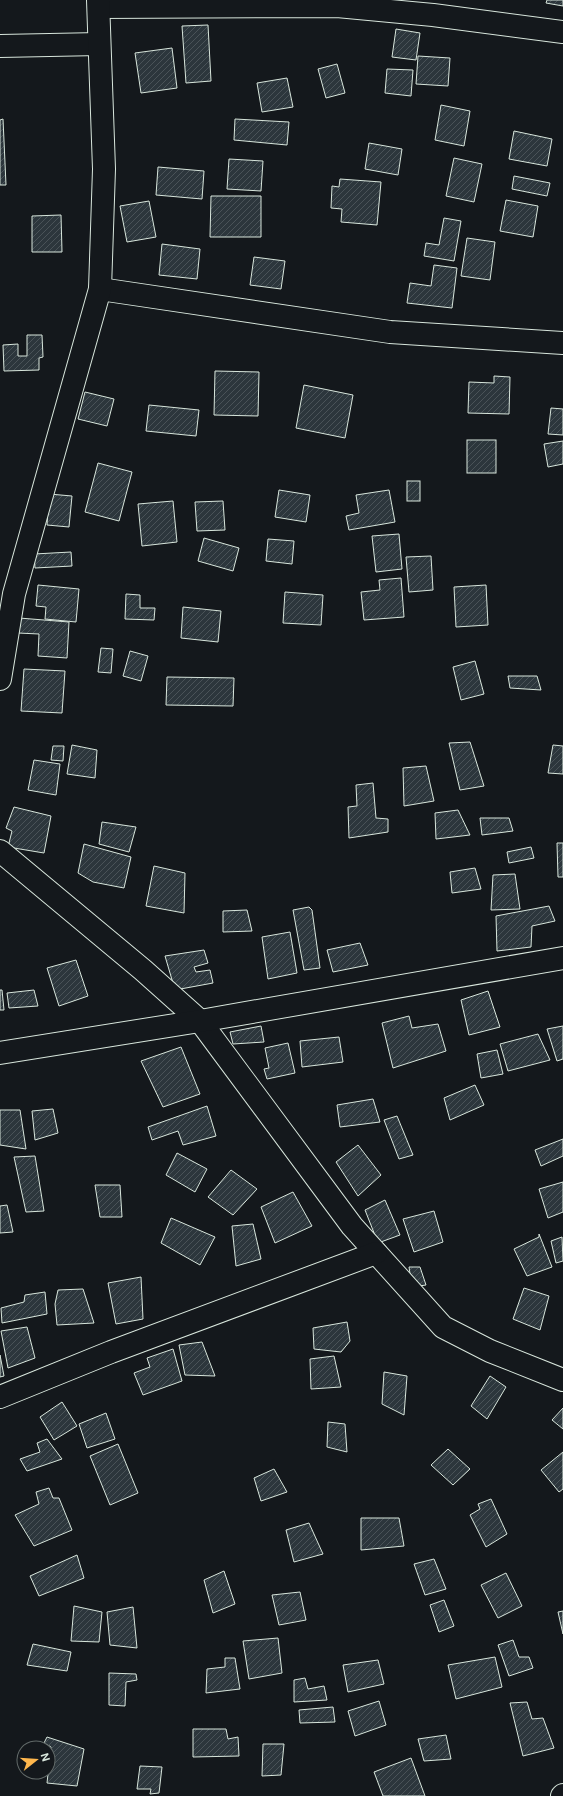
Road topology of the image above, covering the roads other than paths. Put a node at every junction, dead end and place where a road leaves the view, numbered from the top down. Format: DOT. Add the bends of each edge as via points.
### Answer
graph roads {
  1 [pos="98,3"];
  2 [pos="563,32"];
  3 [pos="99,44"];
  4 [pos="0,46"];
  5 [pos="100,289"];
  6 [pos="563,343"];
  7 [pos="0,680"];
  8 [pos="0,851"];
  9 [pos="563,958"];
  10 [pos="200,1021"];
  11 [pos="0,1053"];
  12 [pos="376,1253"];
  13 [pos="563,1380"];
  14 [pos="0,1397"];
  1 -- 2 [label="street" via="337,6 433,15"];
  1 -- 3 [label="street"];
  3 -- 4 [label="street"];
  3 -- 5 [label="street" via="104,168"];
  5 -- 6 [label="street" via="390,332"];
  5 -- 7 [label="street" via="14,594"];
  8 -- 10 [label="street" via="144,970"];
  9 -- 10 [label="street"];
  10 -- 11 [label="street"];
  10 -- 12 [label="street" via="352,1226"];
  12 -- 13 [label="street" via="443,1327 490,1351"];
  12 -- 14 [label="street" via="111,1352"];
}
